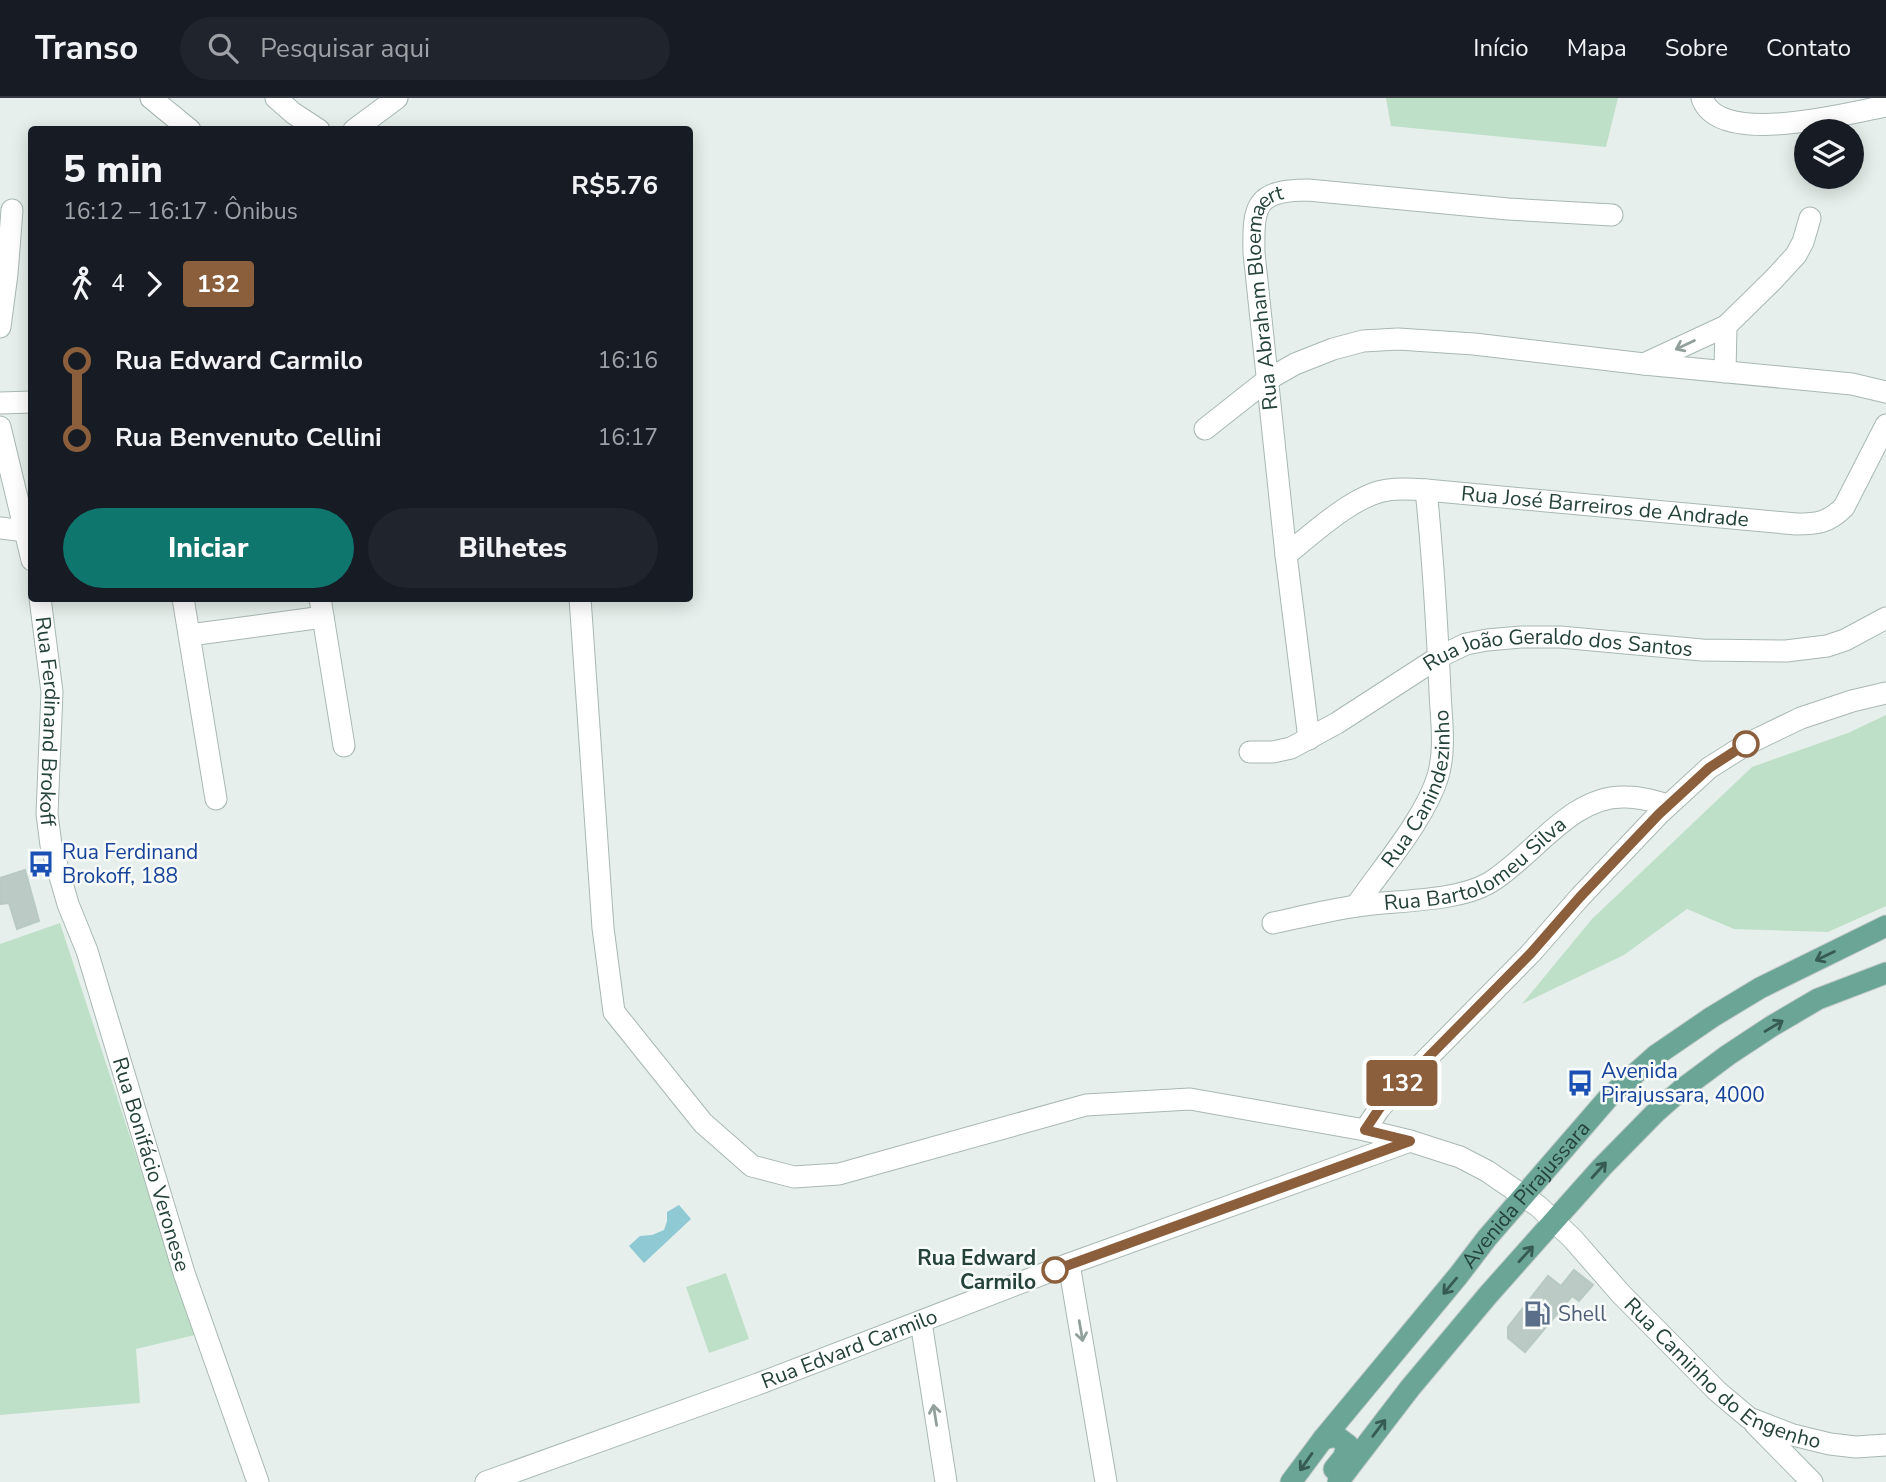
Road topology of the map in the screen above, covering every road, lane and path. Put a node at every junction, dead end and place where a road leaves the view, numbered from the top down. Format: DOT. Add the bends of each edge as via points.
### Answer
graph roads {
  1 [pos="151,98"];
  2 [pos="276,98"];
  3 [pos="397,98"];
  4 [pos="1702,98"];
  5 [pos="1886,106"];
  6 [pos="185,126"];
  7 [pos="313,126"];
  8 [pos="359,126"];
  9 [pos="15,212"];
  10 [pos="1612,215"];
  11 [pos="1810,218"];
  12 [pos="1726,326"];
  13 [pos="0,327"];
  14 [pos="1644,364"];
  15 [pos="1725,372"];
  16 [pos="1267,380"];
  17 [pos="1885,389"];
  18 [pos="0,402"];
  19 [pos="28,402"];
  20 [pos="1886,425"];
  21 [pos="0,427"];
  22 [pos="1205,429"];
  23 [pos="1426,489"];
  24 [pos="0,528"];
  25 [pos="25,531"];
  26 [pos="28,543"];
  27 [pos="1286,555"];
  28 [pos="41,602"];
  29 [pos="184,602"];
  30 [pos="580,602"];
  31 [pos="322,608"];
  32 [pos="1886,618"];
  33 [pos="190,635"];
  34 [pos="1439,657"];
  35 [pos="1886,693"];
  36 [pos="1309,739"];
  37 [pos="344,746"];
  38 [pos="1250,752"];
  39 [pos="216,799"];
  40 [pos="1668,805"];
  41 [pos="51,845"];
  42 [pos="1356,906"];
  43 [pos="1273,923"];
  44 [pos="1886,926"];
  45 [pos="1886,973"];
  46 [pos="1365,1130"];
  47 [pos="1410,1141"];
  48 [pos="1524,1195"];
  49 [pos="1554,1221"];
  50 [pos="1069,1264"];
  51 [pos="920,1322"];
  52 [pos="1749,1418"];
  53 [pos="1323,1439"];
  54 [pos="1886,1446"];
  55 [pos="544,1472"];
  56 [pos="258,1482"];
  57 [pos="486,1482"];
  58 [pos="946,1482"];
  59 [pos="1106,1482"];
  60 [pos="1291,1482"];
  61 [pos="1324,1482"];
  62 [pos="1338,1482"];
  63 [pos="1812,1482"];
  1 -- 6 [label="street"];
  2 -- 7 [label="street"];
  3 -- 8 [label="street"];
  4 -- 5 [label="street" via="1711,112 1723,119 1761,125"];
  9 -- 13 [label="street"];
  10 -- 16 [label="street, Rua Abraham Bloemaert" via="1308,190 1280,192 1262,203 1253,223"];
  11 -- 12 [label="street" via="1796,255"];
  12 -- 14 [label="street, one-way"];
  12 -- 15 [label="street"];
  14 -- 15 [label="street"];
  14 -- 16 [label="street" via="1398,339 1333,349"];
  15 -- 17 [label="street"];
  16 -- 22 [label="street"];
  16 -- 27 [label="street, Rua Abraham Bloemaert"];
  18 -- 19 [label="street"];
  20 -- 23 [label="street, Rua José Barreiros de Andrade" via="1844,508 1815,524"];
  21 -- 25 [label="street"];
  23 -- 27 [label="street, Rua José Barreiros de Andrade" via="1386,490 1367,496"];
  23 -- 34 [label="street, Rua Canindezinho"];
  24 -- 25 [label="street"];
  25 -- 26 [label="street"];
  27 -- 36 [label="street, Rua Abraham Bloemaert"];
  28 -- 41 [label="street, Rua Ferdinand Brokoff" via="52,692 47,814"];
  29 -- 33 [label="street"];
  30 -- 46 [label="street, Rua Caminho do Engenho" via="603,928 614,1012 703,1123 752,1166 794,1177 839,1174 1086,1105 1190,1099"];
  31 -- 33 [label="street"];
  31 -- 37 [label="street"];
  32 -- 34 [label="street, Rua João Geraldo dos Santos" via="1845,640 1806,650 1702,650 1521,637 1466,644"];
  33 -- 39 [label="street"];
  34 -- 36 [label="street, Rua João Geraldo dos Santos"];
  34 -- 42 [label="street, Rua Canindezinho" via="1442,752 1438,775 1407,835"];
  35 -- 40 [label="street" via="1801,718 1746,744 1709,768"];
  36 -- 38 [label="street, Rua João Geraldo dos Santos" via="1273,752"];
  40 -- 42 [label="street, Rua Bartolomeu Silva" via="1644,798 1611,797 1566,819 1487,884 1461,894"];
  40 -- 46 [label="street" via="1392,1094"];
  41 -- 56 [label="street, Rua Bonifácio Veronese" via="184,1273"];
  42 -- 43 [label="street, Rua Bartolomeu Silva"];
  44 -- 48 [label="main road, Avenida Pirajussara, one-way" via="1760,988 1655,1056 1609,1097"];
  49 -- 45 [label="main road, Avenida Pirajussara, one-way" via="1607,1161 1681,1090 1818,999"];
  46 -- 47 [label="street, Rua Caminho do Engenho"];
  47 -- 48 [label="street, Rua Caminho do Engenho" via="1460,1157"];
  47 -- 50 [label="street, Rua Edvard Carmilo"];
  48 -- 49 [label="street, Rua Caminho do Engenho"];
  48 -- 53 [label="main road, Avenida Pirajussara, one-way"];
  49 -- 52 [label="street, Rua Caminho do Engenho" via="1717,1391"];
  62 -- 49 [label="main road, Avenida Pirajussara, one-way" via="1410,1388"];
  50 -- 51 [label="street, Rua Edvard Carmilo"];
  50 -- 59 [label="street, one-way"];
  51 -- 55 [label="street, Rua Edvard Carmilo"];
  58 -- 51 [label="street, one-way"];
  52 -- 54 [label="street, Rua Caminho do Engenho" via="1830,1444"];
  52 -- 63 [label="street"];
  53 -- 60 [label="main road, Avenida Pirajussara, one-way"];
  53 -- 61 [label="main road" via="1336,1436 1348,1446"];
  55 -- 57 [label="street, Rua Edvard Carmilo"];
}
